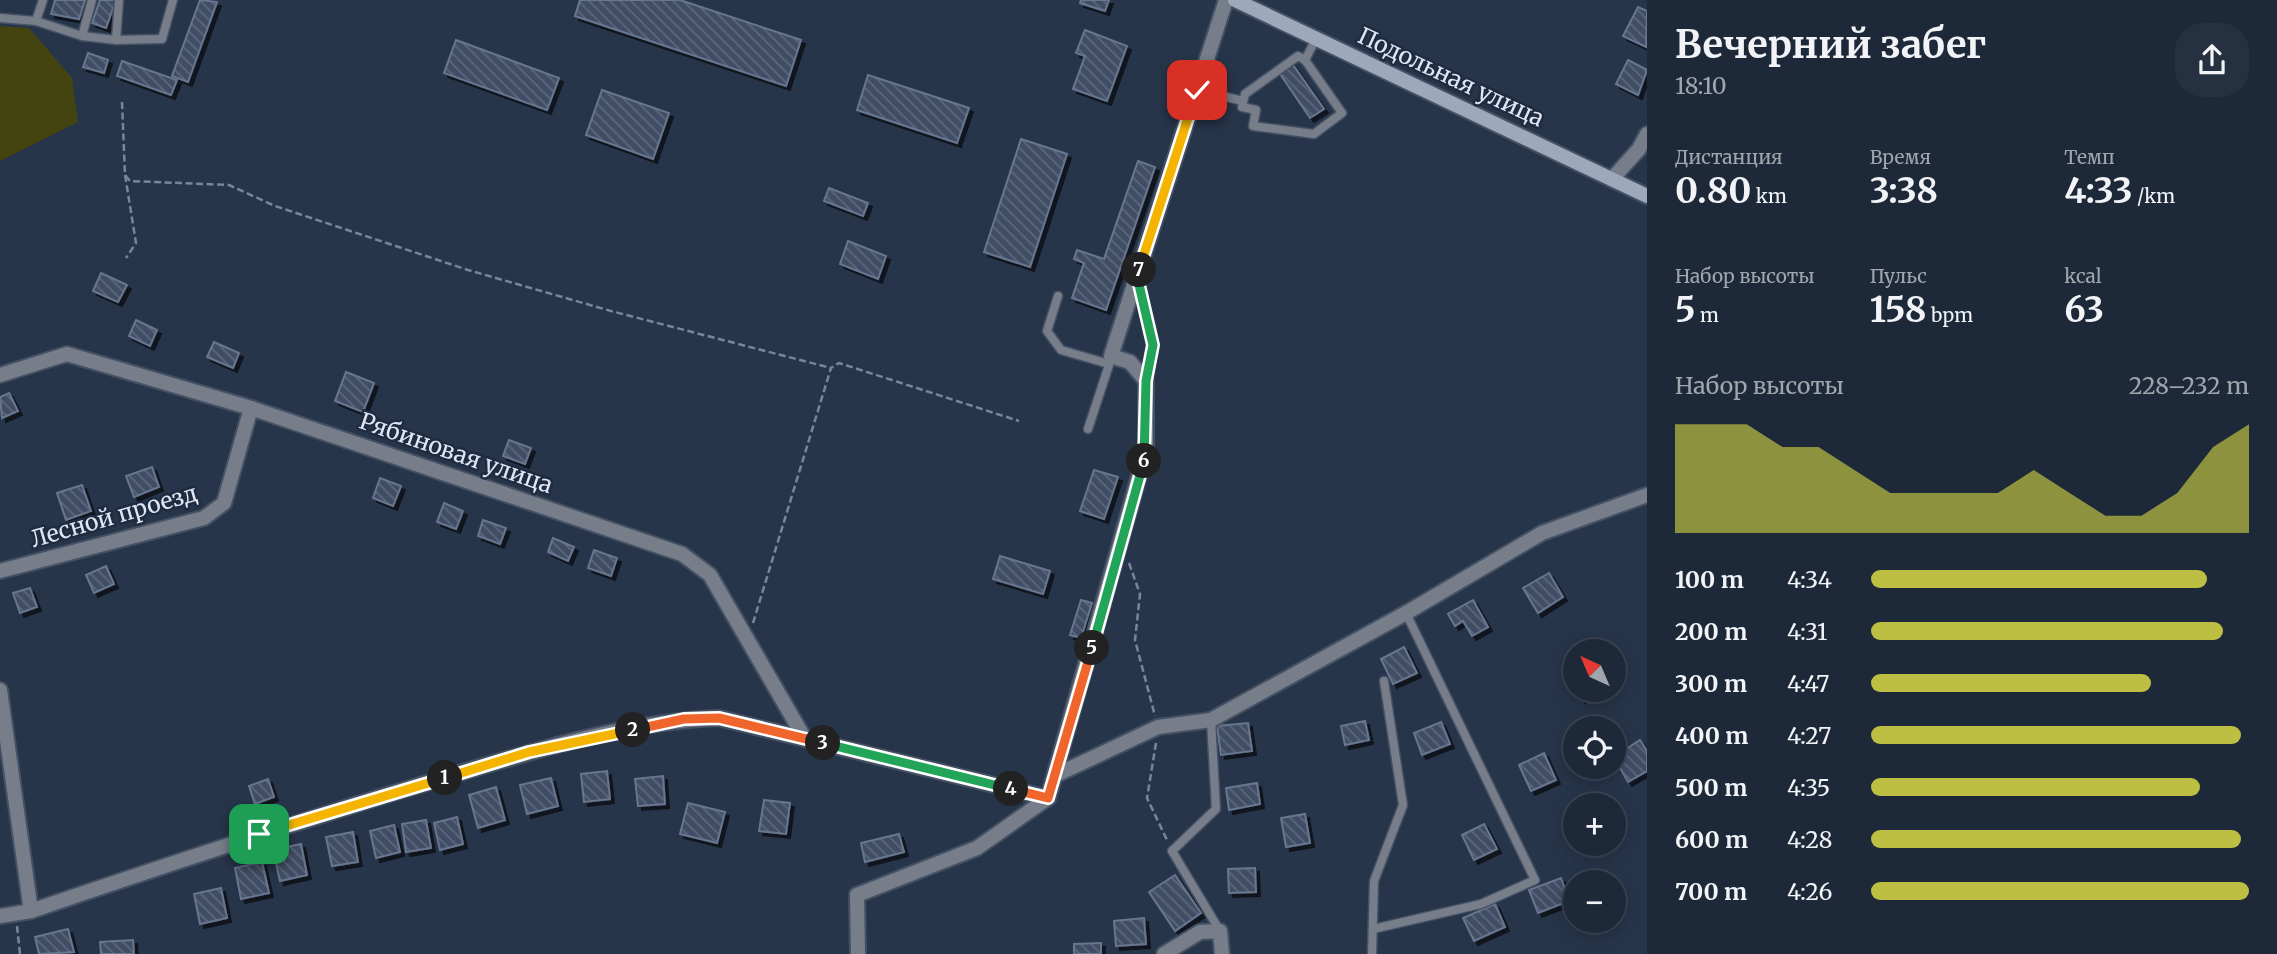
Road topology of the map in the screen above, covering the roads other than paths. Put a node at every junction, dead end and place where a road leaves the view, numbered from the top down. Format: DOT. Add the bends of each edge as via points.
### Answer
graph roads {
  1 [pos="43,0"];
  2 [pos="92,0"];
  3 [pos="119,0"];
  4 [pos="173,0"];
  5 [pos="1226,0"];
  6 [pos="1234,0"];
  7 [pos="0,18"];
  8 [pos="36,21"];
  9 [pos="82,36"];
  10 [pos="1316,39"];
  11 [pos="116,40"];
  12 [pos="1305,60"];
  13 [pos="1197,90"];
  14 [pos="1243,101"];
  15 [pos="1647,134"];
  16 [pos="1612,179"];
  17 [pos="1647,196"];
  18 [pos="1058,296"];
  19 [pos="1110,360"];
  20 [pos="0,375"];
  21 [pos="251,408"];
  22 [pos="1088,429"];
  23 [pos="1647,495"];
  24 [pos="0,571"];
  25 [pos="1406,613"];
  26 [pos="1384,681"];
  27 [pos="0,690"];
  28 [pos="1211,720"];
  29 [pos="805,739"];
  30 [pos="5,757"];
  31 [pos="1056,775"];
  32 [pos="1048,798"];
  33 [pos="31,911"];
  34 [pos="0,916"];
  35 [pos="1373,929"];
  36 [pos="1220,930"];
  37 [pos="858,954"];
  38 [pos="1164,954"];
  39 [pos="1222,954"];
  40 [pos="1372,954"];
  1 -- 8 [label="lane"];
  2 -- 9 [label="lane"];
  3 -- 11 [label="lane"];
  4 -- 11 [label="lane" via="162,39"];
  5 -- 13 [label="street"];
  6 -- 10 [label="street, Подольная улица"];
  7 -- 8 [label="lane"];
  8 -- 9 [label="lane"];
  9 -- 11 [label="lane"];
  10 -- 12 [label="lane"];
  10 -- 16 [label="street, Подольная улица"];
  12 -- 14 [label="lane" via="1298,56 1245,94"];
  12 -- 14 [label="lane" via="1342,113 1314,134 1253,126 1256,110 1242,107"];
  13 -- 14 [label="lane"];
  13 -- 19 [label="street"];
  15 -- 16 [label="street"];
  16 -- 17 [label="street, Подольная улица"];
  18 -- 19 [label="lane" via="1047,331 1061,350"];
  19 -- 22 [label="lane"];
  19 -- 31 [label="street" via="1130,362 1146,381 1146,451"];
  20 -- 21 [label="street, Рябиновая улица" via="68,354"];
  21 -- 24 [label="street, Лесной проезд" via="224,503 204,518"];
  21 -- 29 [label="street, Рябиновая улица" via="682,554 710,575"];
  23 -- 25 [label="street" via="1542,533"];
  25 -- 28 [label="street"];
  25 -- 35 [label="lane" via="1535,880 1481,904"];
  26 -- 35 [label="lane" via="1403,805 1374,881"];
  27 -- 30 [label="street"];
  28 -- 31 [label="street" via="1158,727"];
  28 -- 36 [label="lane" via="1216,809 1172,852"];
  29 -- 32 [label="street"];
  29 -- 33 [label="street" via="719,718 684,719 529,752 259,834"];
  30 -- 33 [label="street"];
  31 -- 32 [label="street"];
  32 -- 37 [label="street" via="977,849 857,895"];
  33 -- 34 [label="street"];
  35 -- 40 [label="lane"];
  36 -- 38 [label="street" via="1200,932"];
  36 -- 39 [label="street"];
}
